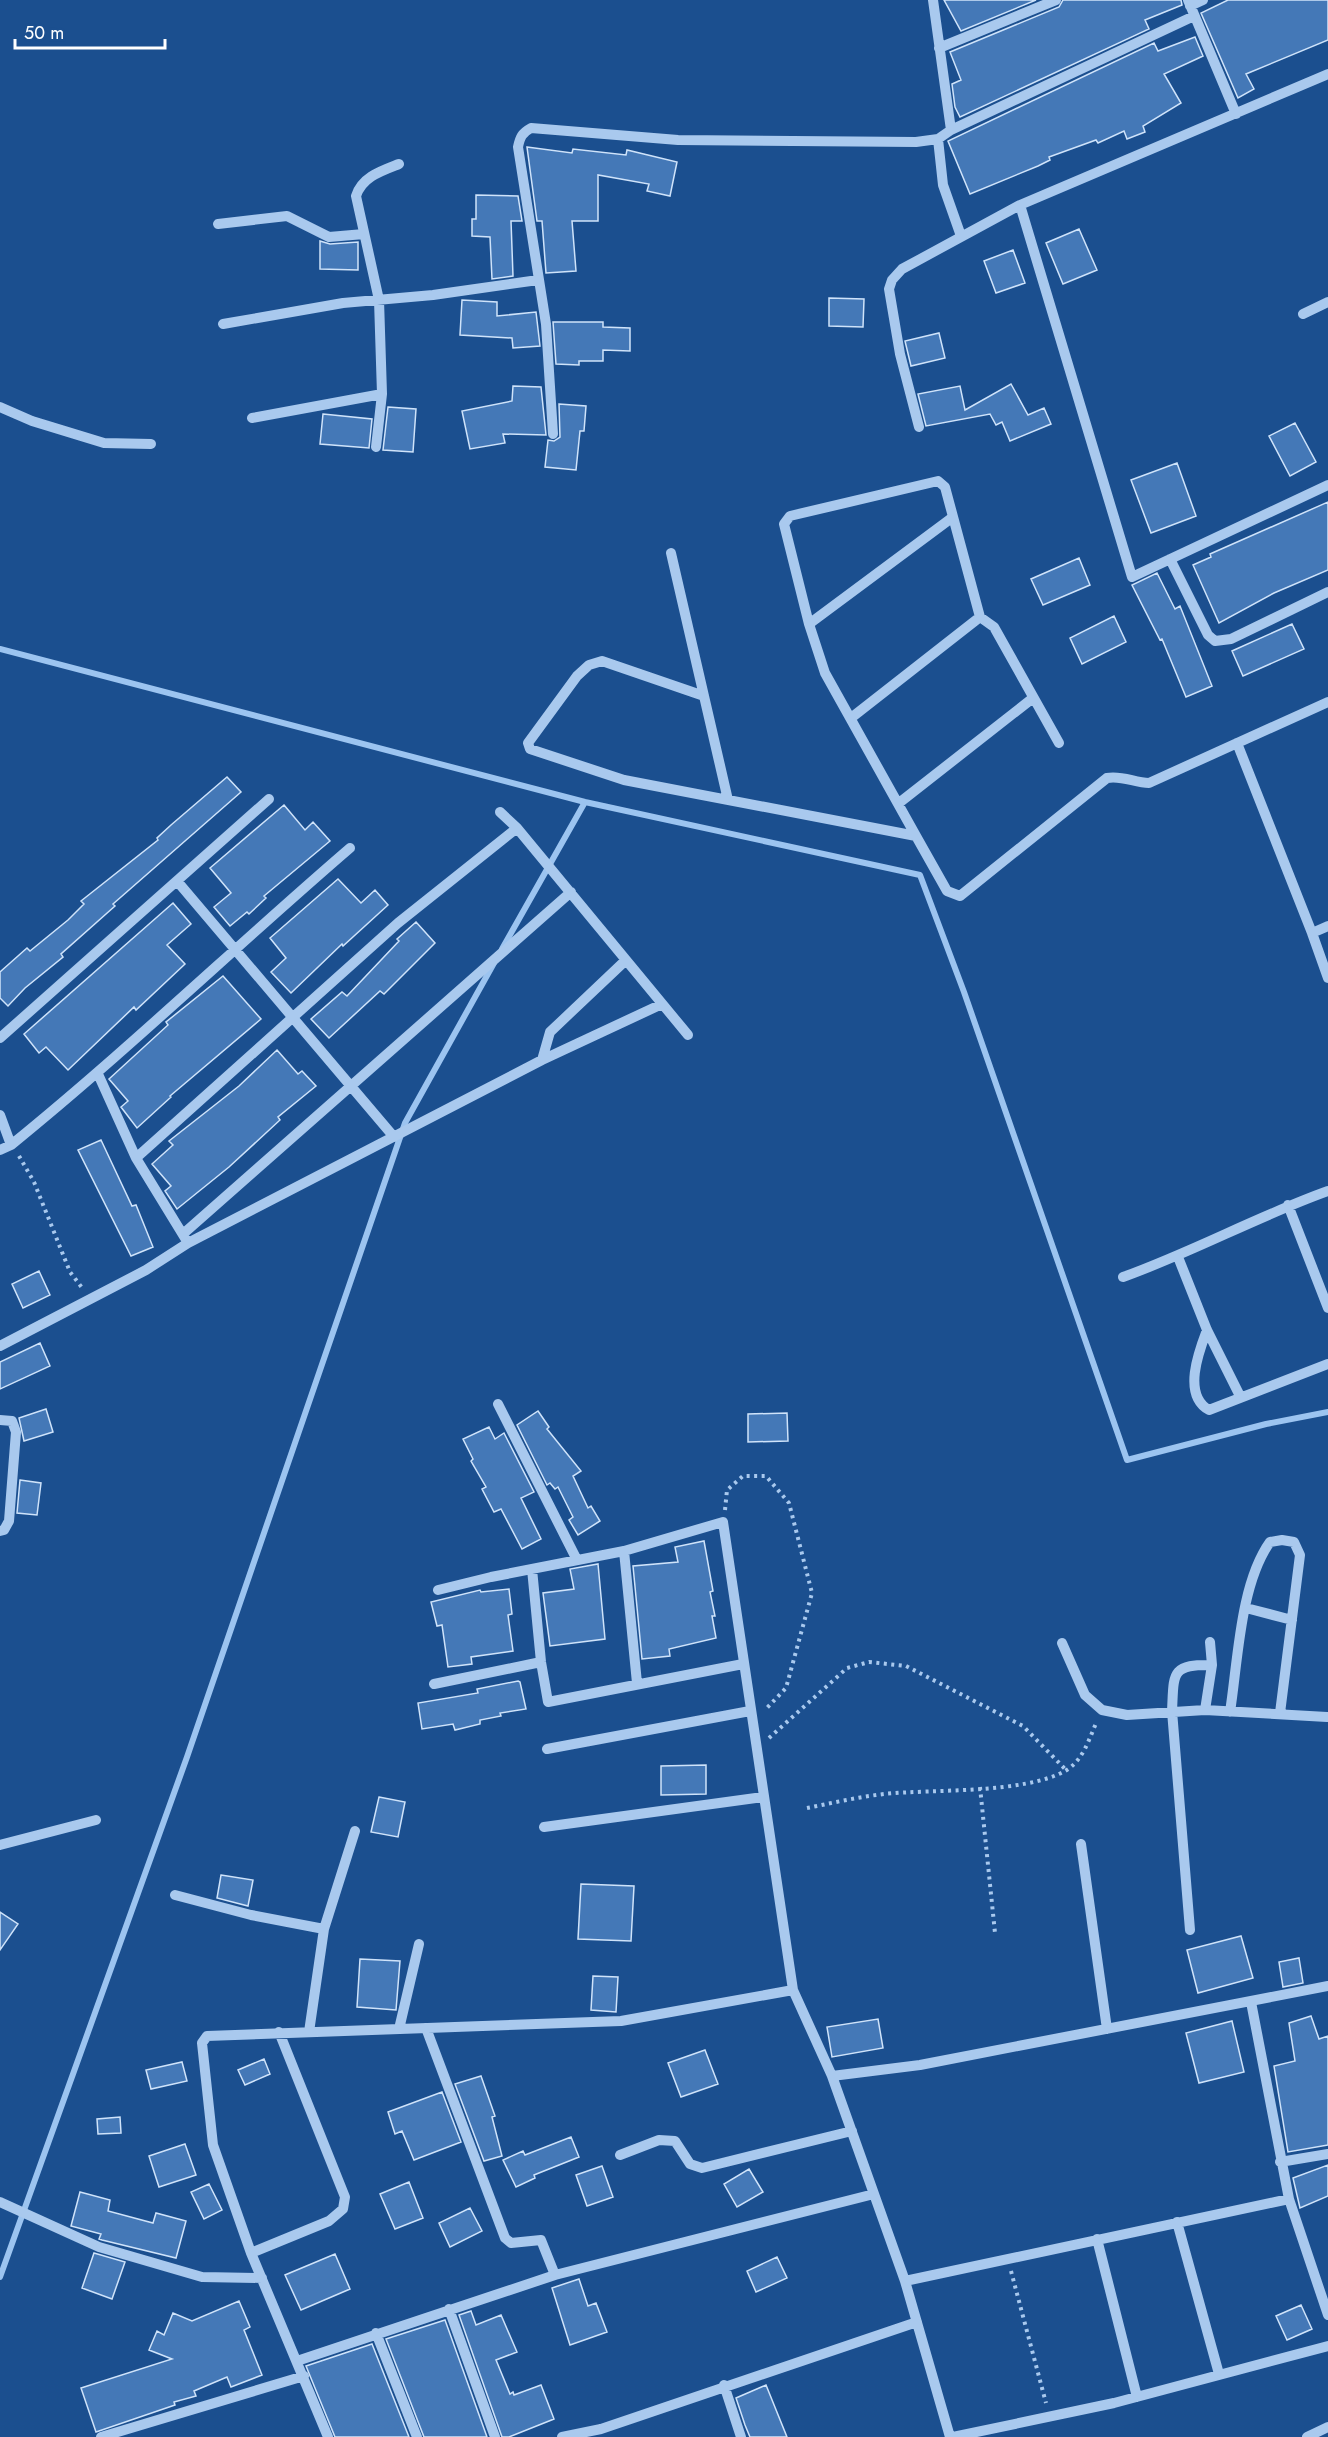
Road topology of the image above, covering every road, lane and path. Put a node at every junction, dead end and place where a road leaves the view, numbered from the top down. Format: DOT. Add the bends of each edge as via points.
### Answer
graph roads {
  1 [pos="933,0"];
  2 [pos="1056,0"];
  3 [pos="1203,0"];
  4 [pos="1191,7"];
  5 [pos="939,48"];
  6 [pos="1328,74"];
  7 [pos="1236,114"];
  8 [pos="951,130"];
  9 [pos="938,140"];
  10 [pos="399,164"];
  11 [pos="1020,205"];
  12 [pos="218,224"];
  13 [pos="364,234"];
  14 [pos="962,236"];
  15 [pos="538,280"];
  16 [pos="379,300"];
  17 [pos="1328,302"];
  18 [pos="1303,314"];
  19 [pos="224,324"];
  20 [pos="382,394"];
  21 [pos="0,407"];
  22 [pos="252,418"];
  23 [pos="918,427"];
  24 [pos="554,434"];
  25 [pos="151,444"];
  26 [pos="375,447"];
  27 [pos="1328,485"];
  28 [pos="953,517"];
  29 [pos="671,553"];
  30 [pos="1170,559"];
  31 [pos="1328,592"];
  32 [pos="980,617"];
  33 [pos="809,624"];
  34 [pos="704,696"];
  35 [pos="1034,698"];
  36 [pos="1328,702"];
  37 [pos="850,718"];
  38 [pos="1059,743"];
  39 [pos="1237,743"];
  40 [pos="269,799"];
  41 [pos="728,800"];
  42 [pos="899,803"];
  43 [pos="500,812"];
  44 [pos="517,828"];
  45 [pos="916,836"];
  46 [pos="350,848"];
  47 [pos="177,881"];
  48 [pos="571,892"];
  49 [pos="1328,926"];
  50 [pos="1312,933"];
  51 [pos="234,949"];
  52 [pos="626,960"];
  53 [pos="1328,978"];
  54 [pos="662,1004"];
  55 [pos="293,1019"];
  56 [pos="688,1035"];
  57 [pos="0,1038"];
  58 [pos="542,1060"];
  59 [pos="98,1074"];
  60 [pos="351,1088"];
  61 [pos="0,1115"];
  62 [pos="399,1135"];
  63 [pos="11,1145"];
  64 [pos="0,1150"];
  65 [pos="136,1158"];
  66 [pos="1328,1191"];
  67 [pos="1288,1205"];
  68 [pos="186,1238"];
  69 [pos="1178,1257"];
  70 [pos="1123,1277"];
  71 [pos="92,1298"];
  72 [pos="1328,1308"];
  73 [pos="1207,1330"];
  74 [pos="0,1346"];
  75 [pos="1328,1364"];
  76 [pos="1240,1396"];
  77 [pos="498,1404"];
  78 [pos="0,1420"];
  79 [pos="723,1521"];
  80 [pos="0,1531"];
  81 [pos="624,1551"];
  82 [pos="577,1560"];
  83 [pos="532,1569"];
  84 [pos="438,1590"];
  85 [pos="1246,1608"];
  86 [pos="1292,1620"];
  87 [pos="1210,1642"];
  88 [pos="1062,1643"];
  89 [pos="541,1662"];
  90 [pos="743,1664"];
  91 [pos="1212,1665"];
  92 [pos="637,1683"];
  93 [pos="434,1684"];
  94 [pos="1102,1710"];
  95 [pos="1205,1710"];
  96 [pos="750,1711"];
  97 [pos="1172,1711"];
  98 [pos="1328,1711"];
  99 [pos="1230,1712"];
  100 [pos="1280,1713"];
  101 [pos="1328,1717"];
  102 [pos="1328,1723"];
  103 [pos="752,1724"];
  104 [pos="756,1748"];
  105 [pos="547,1749"];
  106 [pos="1066,1770"];
  107 [pos="980,1787"];
  108 [pos="763,1797"];
  109 [pos="807,1808"];
  110 [pos="96,1820"];
  111 [pos="544,1827"];
  112 [pos="354,1831"];
  113 [pos="1081,1844"];
  114 [pos="0,1845"];
  115 [pos="175,1895"];
  116 [pos="324,1929"];
  117 [pos="1191,1930"];
  118 [pos="995,1933"];
  119 [pos="419,1944"];
  120 [pos="1328,1986"];
  121 [pos="793,1990"];
  122 [pos="1251,2002"];
  123 [pos="426,2028"];
  124 [pos="399,2029"];
  125 [pos="1107,2029"];
  126 [pos="279,2032"];
  127 [pos="309,2032"];
  128 [pos="832,2076"];
  129 [pos="852,2131"];
  130 [pos="620,2154"];
  131 [pos="1328,2154"];
  132 [pos="1280,2162"];
  133 [pos="874,2194"];
  134 [pos="1288,2199"];
  135 [pos="0,2202"];
  136 [pos="1177,2222"];
  137 [pos="1097,2239"];
  138 [pos="251,2253"];
  139 [pos="1008,2259"];
  140 [pos="555,2275"];
  141 [pos="262,2278"];
  142 [pos="905,2281"];
  143 [pos="449,2309"];
  144 [pos="1328,2314"];
  145 [pos="917,2322"];
  146 [pos="375,2333"];
  147 [pos="1328,2346"];
  148 [pos="297,2361"];
  149 [pos="1219,2374"];
  150 [pos="304,2376"];
  151 [pos="724,2385"];
  152 [pos="1137,2397"];
  153 [pos="1049,2417"];
  154 [pos="1328,2427"];
  155 [pos="602,2433"];
  156 [pos="101,2437"];
  157 [pos="328,2437"];
  158 [pos="417,2437"];
  159 [pos="495,2437"];
  160 [pos="562,2437"];
  161 [pos="741,2437"];
  162 [pos="952,2437"];
  163 [pos="1307,2437"];
  1 -- 5 [label="street"];
  2 -- 5 [label="street"];
  3 -- 4 [label="street"];
  4 -- 7 [label="street"];
  4 -- 8 [label="street"];
  5 -- 8 [label="street"];
  6 -- 7 [label="street"];
  7 -- 11 [label="street"];
  8 -- 9 [label="street"];
  9 -- 14 [label="street" via="943,184"];
  9 -- 15 [label="street" via="678,140 531,128 520,136 518,147"];
  10 -- 13 [label="street" via="376,173 359,187 356,196"];
  11 -- 14 [label="street"];
  11 -- 30 [label="street" via="1132,577"];
  12 -- 13 [label="street" via="287,216 329,237"];
  13 -- 16 [label="street"];
  14 -- 23 [label="street" via="902,269 889,290"];
  15 -- 16 [label="street"];
  15 -- 24 [label="street" via="546,324"];
  16 -- 19 [label="street"];
  16 -- 20 [label="street"];
  17 -- 18 [label="street"];
  20 -- 22 [label="street"];
  20 -- 26 [label="street"];
  21 -- 25 [label="street" via="104,443"];
  27 -- 30 [label="street"];
  28 -- 32 [label="street"];
  28 -- 33 [label="street"];
  28 -- 33 [label="street" via="945,487 938,482 790,516 784,524"];
  29 -- 34 [label="street"];
  30 -- 31 [label="street" via="1215,641 1231,639"];
  32 -- 35 [label="street" via="994,627"];
  32 -- 37 [label="street"];
  33 -- 37 [label="street" via="825,673"];
  34 -- 41 [label="street"];
  34 -- 41 [label="street" via="602,661 589,665 577,676 528,743 530,749 624,780"];
  35 -- 38 [label="street"];
  35 -- 42 [label="street"];
  36 -- 39 [label="street"];
  37 -- 42 [label="street"];
  39 -- 45 [label="street" via="1149,783 1116,776 1107,778 960,896 947,891"];
  39 -- 50 [label="street"];
  40 -- 47 [label="street"];
  41 -- 45 [label="street"];
  42 -- 45 [label="street"];
  43 -- 44 [label="street"];
  44 -- 48 [label="street"];
  44 -- 55 [label="street" via="398,922"];
  46 -- 51 [label="street"];
  47 -- 51 [label="street"];
  47 -- 57 [label="street"];
  48 -- 52 [label="street"];
  48 -- 60 [label="street"];
  49 -- 50 [label="street"];
  50 -- 53 [label="street"];
  51 -- 55 [label="street"];
  51 -- 59 [label="street"];
  52 -- 54 [label="street"];
  52 -- 58 [label="street" via="550,1032"];
  54 -- 56 [label="street"];
  54 -- 58 [label="street"];
  55 -- 60 [label="street"];
  55 -- 65 [label="street"];
  58 -- 62 [label="street"];
  59 -- 63 [label="street"];
  59 -- 65 [label="street"];
  60 -- 62 [label="street"];
  60 -- 68 [label="street"];
  61 -- 63 [label="street"];
  62 -- 68 [label="street"];
  63 -- 64 [label="street"];
  63 -- 71 [label="path" via="34,1182 70,1272"];
  65 -- 68 [label="street"];
  66 -- 67 [label="street"];
  67 -- 69 [label="street"];
  67 -- 72 [label="street"];
  68 -- 71 [label="street" via="146,1270"];
  69 -- 70 [label="street"];
  69 -- 73 [label="street"];
  71 -- 74 [label="street"];
  73 -- 76 [label="street"];
  73 -- 76 [label="street" via="1196,1358 1195,1387 1199,1401 1209,1410"];
  75 -- 76 [label="street"];
  77 -- 82 [label="street"];
  78 -- 80 [label="street" via="12,1422 16,1432 9,1521"];
  79 -- 81 [label="street"];
  79 -- 90 [label="street"];
  79 -- 103 [label="path" via="727,1490 744,1476 766,1476 789,1503 812,1593 786,1688"];
  81 -- 82 [label="street"];
  81 -- 92 [label="street"];
  82 -- 83 [label="street"];
  83 -- 84 [label="street"];
  83 -- 89 [label="street"];
  85 -- 86 [label="street"];
  85 -- 86 [label="street" via="1259,1557 1270,1542 1294,1542 1300,1555"];
  85 -- 99 [label="street"];
  86 -- 100 [label="street"];
  87 -- 91 [label="street"];
  88 -- 94 [label="street" via="1085,1695"];
  89 -- 92 [label="street" via="546,1699 553,1703"];
  89 -- 93 [label="street"];
  90 -- 92 [label="street"];
  90 -- 96 [label="street"];
  91 -- 95 [label="street"];
  91 -- 97 [label="street" via="1189,1665 1179,1671 1174,1678"];
  94 -- 97 [label="street" via="1127,1715"];
  94 -- 106 [label="path" via="1079,1759"];
  95 -- 97 [label="street"];
  95 -- 99 [label="street"];
  96 -- 103 [label="street"];
  96 -- 105 [label="street"];
  97 -- 117 [label="street"];
  98 -- 101 [label="street"];
  99 -- 100 [label="street"];
  100 -- 101 [label="street"];
  101 -- 102 [label="street"];
  103 -- 104 [label="street"];
  104 -- 106 [label="path" via="847,1668 869,1662 906,1666 1023,1726"];
  104 -- 108 [label="street"];
  106 -- 107 [label="path" via="1022,1785"];
  107 -- 109 [label="path" via="882,1794"];
  107 -- 118 [label="path"];
  108 -- 111 [label="street"];
  108 -- 121 [label="street"];
  110 -- 114 [label="street"];
  112 -- 116 [label="street"];
  113 -- 125 [label="street"];
  115 -- 116 [label="street" via="271,1920"];
  116 -- 127 [label="street"];
  119 -- 124 [label="street"];
  120 -- 122 [label="street"];
  121 -- 123 [label="street" via="621,2021"];
  121 -- 128 [label="street"];
  122 -- 125 [label="street"];
  122 -- 132 [label="street"];
  123 -- 124 [label="street"];
  123 -- 140 [label="street" via="505,2238 511,2243 541,2240"];
  124 -- 127 [label="street"];
  125 -- 128 [label="street" via="920,2065"];
  126 -- 127 [label="street"];
  126 -- 138 [label="street" via="345,2197 343,2209 329,2222"];
  126 -- 138 [label="street" via="211,2034 202,2043 209,2131"];
  128 -- 129 [label="street"];
  129 -- 130 [label="street" via="702,2168 690,2164 675,2140 659,2140"];
  129 -- 133 [label="street"];
  131 -- 132 [label="street"];
  132 -- 134 [label="street"];
  133 -- 140 [label="street"];
  133 -- 142 [label="street"];
  134 -- 136 [label="street"];
  134 -- 144 [label="street"];
  135 -- 141 [label="street" via="99,2247 202,2277"];
  136 -- 137 [label="street"];
  136 -- 149 [label="street"];
  137 -- 139 [label="street"];
  137 -- 152 [label="street"];
  138 -- 141 [label="street"];
  139 -- 142 [label="street"];
  139 -- 153 [label="path"];
  140 -- 143 [label="street"];
  141 -- 148 [label="street"];
  142 -- 145 [label="street"];
  143 -- 146 [label="street"];
  143 -- 159 [label="street"];
  145 -- 151 [label="street"];
  145 -- 162 [label="street"];
  146 -- 148 [label="street"];
  146 -- 158 [label="street"];
  147 -- 149 [label="street"];
  148 -- 150 [label="street"];
  149 -- 152 [label="street"];
  150 -- 156 [label="street"];
  150 -- 157 [label="street"];
  151 -- 155 [label="street"];
  151 -- 161 [label="street"];
  152 -- 153 [label="street"];
  153 -- 162 [label="street"];
  154 -- 163 [label="street"];
  155 -- 160 [label="street"];
}
